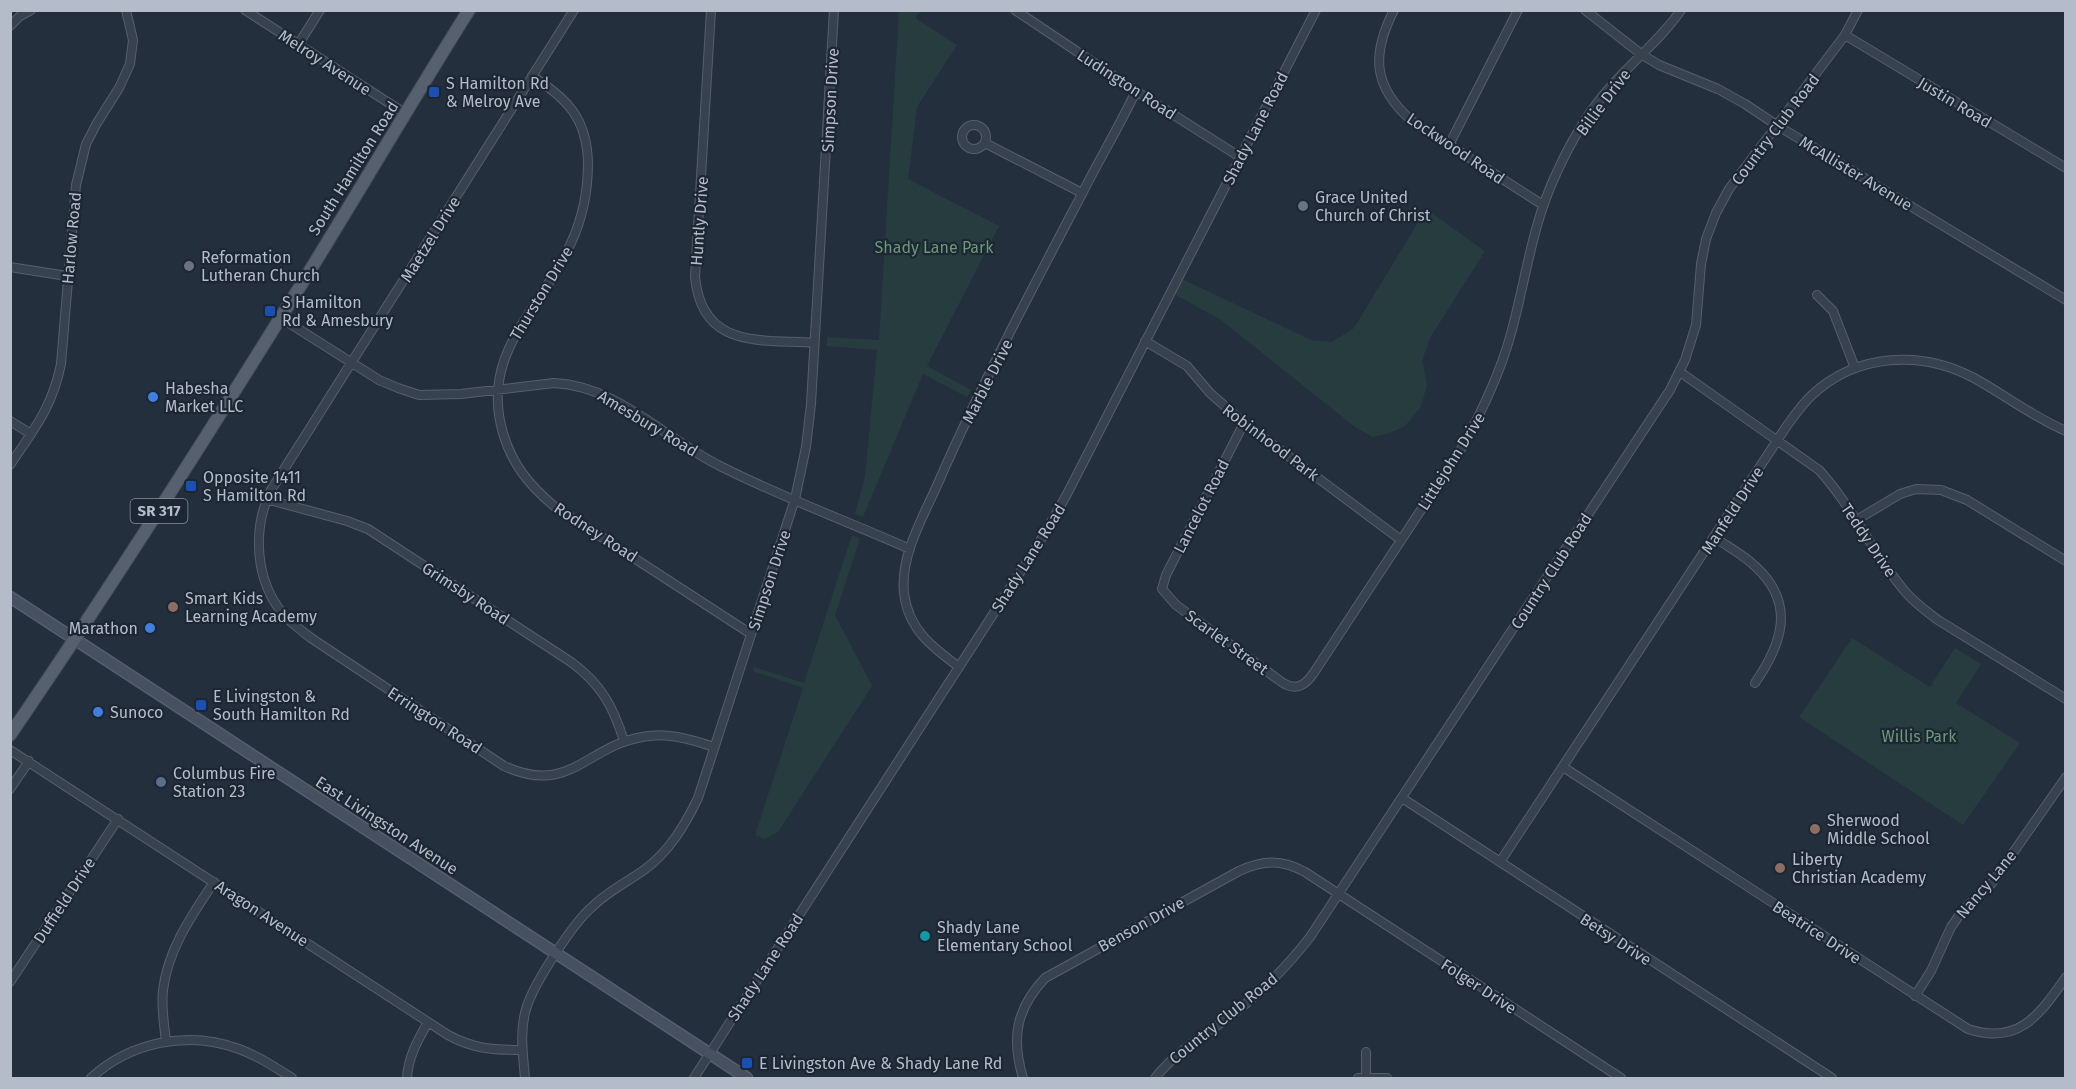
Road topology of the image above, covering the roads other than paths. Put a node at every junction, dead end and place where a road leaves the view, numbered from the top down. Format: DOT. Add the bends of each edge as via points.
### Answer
graph roads {
  1 [pos="30,10"];
  2 [pos="126,10"];
  3 [pos="245,10"];
  4 [pos="320,10"];
  5 [pos="469,10"];
  6 [pos="574,10"];
  7 [pos="711,10"];
  8 [pos="834,10"];
  9 [pos="1015,10"];
  10 [pos="1316,10"];
  11 [pos="1394,10"];
  12 [pos="1518,10"];
  13 [pos="1585,10"];
  14 [pos="1681,10"];
  15 [pos="1858,10"];
  16 [pos="10,26"];
  17 [pos="1845,34"];
  18 [pos="298,45"];
  19 [pos="1641,54"];
  20 [pos="532,76"];
  21 [pos="1136,91"];
  22 [pos="406,114"];
  23 [pos="1778,126"];
  24 [pos="985,143"];
  25 [pos="1449,145"];
  26 [pos="1240,156"];
  27 [pos="2066,168"];
  28 [pos="1082,193"];
  29 [pos="1543,205"];
  30 [pos="10,267"];
  31 [pos="67,276"];
  32 [pos="1817,295"];
  33 [pos="2066,300"];
  34 [pos="281,318"];
  35 [pos="1145,341"];
  36 [pos="814,343"];
  37 [pos="352,362"];
  38 [pos="1855,368"];
  39 [pos="1680,372"];
  40 [pos="497,389"];
  41 [pos="10,421"];
  42 [pos="1244,423"];
  43 [pos="2066,431"];
  44 [pos="31,434"];
  45 [pos="1778,439"];
  46 [pos="10,465"];
  47 [pos="266,499"];
  48 [pos="795,499"];
  49 [pos="1855,520"];
  50 [pos="1714,537"];
  51 [pos="1401,540"];
  52 [pos="910,549"];
  53 [pos="2066,561"];
  54 [pos="1162,589"];
  55 [pos="10,597"];
  56 [pos="751,634"];
  57 [pos="76,640"];
  58 [pos="959,667"];
  59 [pos="1755,683"];
  60 [pos="1297,687"];
  61 [pos="2066,699"];
  62 [pos="10,735"];
  63 [pos="624,741"];
  64 [pos="714,747"];
  65 [pos="10,750"];
  66 [pos="29,761"];
  67 [pos="1563,767"];
  68 [pos="2066,777"];
  69 [pos="10,789"];
  70 [pos="1402,798"];
  71 [pos="118,819"];
  72 [pos="1500,862"];
  73 [pos="214,882"];
  74 [pos="1337,894"];
  75 [pos="556,955"];
  76 [pos="2066,977"];
  77 [pos="10,982"];
  78 [pos="1915,996"];
  79 [pos="428,1022"];
  80 [pos="166,1041"];
  81 [pos="522,1050"];
  82 [pos="1366,1052"];
  83 [pos="709,1054"];
  84 [pos="91,1078"];
  85 [pos="291,1078"];
  86 [pos="407,1078"];
  87 [pos="525,1078"];
  88 [pos="694,1078"];
  89 [pos="747,1078"];
  90 [pos="1023,1078"];
  91 [pos="1155,1078"];
  92 [pos="1358,1078"];
  93 [pos="1366,1078"];
  94 [pos="1388,1078"];
  95 [pos="1621,1078"];
  96 [pos="1832,1078"];
  1 -- 16 [label="street"];
  2 -- 31 [label="street, Harlow Road" via="133,40 130,64 97,123 79,166"];
  3 -- 18 [label="street, Melroy Avenue"];
  4 -- 18 [label="street"];
  5 -- 22 [label="main road, South Hamilton Road / SR 317"];
  6 -- 20 [label="street, Maetzel Drive"];
  7 -- 36 [label="street, Huntly Drive" via="697,293 711,319 728,333 749,339"];
  8 -- 36 [label="street, Simpson Drive"];
  9 -- 21 [label="street, Ludington Road"];
  10 -- 26 [label="street, Shady Lane Road"];
  11 -- 25 [label="street, Lockwood Road" via="1378,53 1386,92 1412,121"];
  12 -- 25 [label="street"];
  13 -- 19 [label="street, McAllister Avenue"];
  14 -- 19 [label="street, Billie Drive"];
  15 -- 17 [label="street, Country Club Road"];
  17 -- 23 [label="street, Country Club Road"];
  17 -- 27 [label="street, Justin Road"];
  18 -- 22 [label="street, Melroy Avenue"];
  19 -- 23 [label="street, McAllister Avenue" via="1718,89"];
  19 -- 29 [label="street, Billie Drive" via="1587,119"];
  20 -- 37 [label="street, Maetzel Drive"];
  20 -- 40 [label="street, Thurston Drive" via="558,93 579,122 588,153 587,189 571,244 510,344"];
  21 -- 26 [label="street, Ludington Road"];
  21 -- 28 [label="street, Marble Drive"];
  22 -- 34 [label="main road, South Hamilton Road / SR 317"];
  23 -- 33 [label="street, McAllister Avenue"];
  23 -- 39 [label="street, Country Club Road" via="1730,189 1711,225 1701,264 1696,325"];
  24 -- 28 [label="street"];
  25 -- 29 [label="street, Lockwood Road"];
  26 -- 35 [label="street, Shady Lane Road"];
  28 -- 52 [label="street, Marble Drive" via="958,437"];
  29 -- 51 [label="street, Littlejohn Drive" via="1510,337 1484,408"];
  30 -- 31 [label="street"];
  31 -- 44 [label="street, Harlow Road" via="56,387"];
  32 -- 38 [label="street" via="1833,311"];
  34 -- 37 [label="street, Amesbury Road"];
  34 -- 57 [label="main road, South Hamilton Road / SR 317"];
  35 -- 42 [label="street, Robinhood Park" via="1187,366"];
  35 -- 58 [label="street, Shady Lane Road" via="1061,505"];
  36 -- 48 [label="street, Simpson Drive" via="807,436"];
  37 -- 40 [label="street, Amesbury Road" via="379,380 419,394"];
  37 -- 47 [label="street, Maetzel Drive"];
  38 -- 43 [label="street, Manfeld Drive" via="1887,360 1920,359 1948,366"];
  38 -- 45 [label="street, Manfeld Drive" via="1812,394"];
  39 -- 45 [label="street, Teddy Drive"];
  39 -- 70 [label="street, Country Club Road"];
  40 -- 48 [label="street, Amesbury Road" via="567,383 593,390 718,465"];
  40 -- 56 [label="street, Rodney Road" via="506,444 535,489 554,506"];
  41 -- 44 [label="street"];
  42 -- 51 [label="street, Robinhood Park"];
  42 -- 54 [label="street, Lancelot Road"];
  44 -- 46 [label="street, Harlow Road"];
  45 -- 49 [label="street, Teddy Drive" via="1819,470"];
  45 -- 50 [label="street, Manfeld Drive"];
  47 -- 63 [label="street, Grimsby Road" via="368,529 571,662 596,683 608,700"];
  47 -- 63 [label="street, Errington Road" via="259,540 265,580 283,613 311,638 519,773 550,776 566,772"];
  48 -- 52 [label="street, Amesbury Road"];
  48 -- 56 [label="street, Simpson Drive"];
  49 -- 53 [label="street" via="1900,494 1916,489 1941,490 1967,500"];
  49 -- 61 [label="street, Teddy Drive" via="1919,606"];
  50 -- 59 [label="street" via="1755,566 1776,594 1781,630 1774,653"];
  50 -- 67 [label="street, Manfeld Drive"];
  51 -- 60 [label="street, Littlejohn Drive" via="1313,674"];
  52 -- 58 [label="street, Marble Drive" via="904,578 907,611 922,637"];
  54 -- 60 [label="street, Scarlet Street" via="1176,605 1283,683"];
  55 -- 57 [label="main road, East Livingston Avenue"];
  56 -- 64 [label="street, Simpson Drive"];
  57 -- 62 [label="main road, South Hamilton Road / SR 317"];
  57 -- 75 [label="main road, East Livingston Avenue"];
  58 -- 83 [label="street, Shady Lane Road"];
  63 -- 64 [label="street, Errington Road" via="678,736"];
  64 -- 75 [label="street, Simpson Drive" via="698,798 676,837 646,869 591,907"];
  65 -- 66 [label="street, Aragon Avenue"];
  66 -- 69 [label="street"];
  66 -- 71 [label="street, Aragon Avenue"];
  67 -- 72 [label="street, Manfeld Drive"];
  67 -- 78 [label="street, Beatrice Drive"];
  68 -- 78 [label="street, Nancy Lane" via="1992,883 1951,927"];
  70 -- 72 [label="street, Betsy Drive"];
  70 -- 74 [label="street, Country Club Road"];
  71 -- 73 [label="street, Aragon Avenue"];
  71 -- 77 [label="street, Duffield Drive"];
  72 -- 96 [label="street, Betsy Drive"];
  73 -- 79 [label="street, Aragon Avenue"];
  73 -- 80 [label="street" via="184,929 167,970 163,991"];
  74 -- 90 [label="street, Benson Drive" via="1295,867 1259,863 1052,973 1026,1003 1018,1028 1016,1042"];
  74 -- 91 [label="street, Country Club Road" via="1310,937 1282,970 1236,1011 1180,1051"];
  74 -- 95 [label="street, Folger Drive"];
  75 -- 81 [label="street, Simpson Drive" via="527,1006"];
  75 -- 83 [label="main road, East Livingston Avenue"];
  76 -- 78 [label="street, Beatrice Drive" via="2028,1024 2004,1033 1968,1029"];
  79 -- 81 [label="street, Aragon Avenue" via="477,1047"];
  79 -- 86 [label="street" via="414,1048"];
  80 -- 84 [label="street" via="126,1054"];
  80 -- 85 [label="street" via="202,1041 238,1049"];
  81 -- 87 [label="street, Simpson Drive"];
  82 -- 93 [label="street"];
  83 -- 88 [label="street, Shady Lane Road"];
  83 -- 89 [label="main road, East Livingston Avenue"];
  92 -- 93 [label="street"];
  93 -- 94 [label="street"];
}
